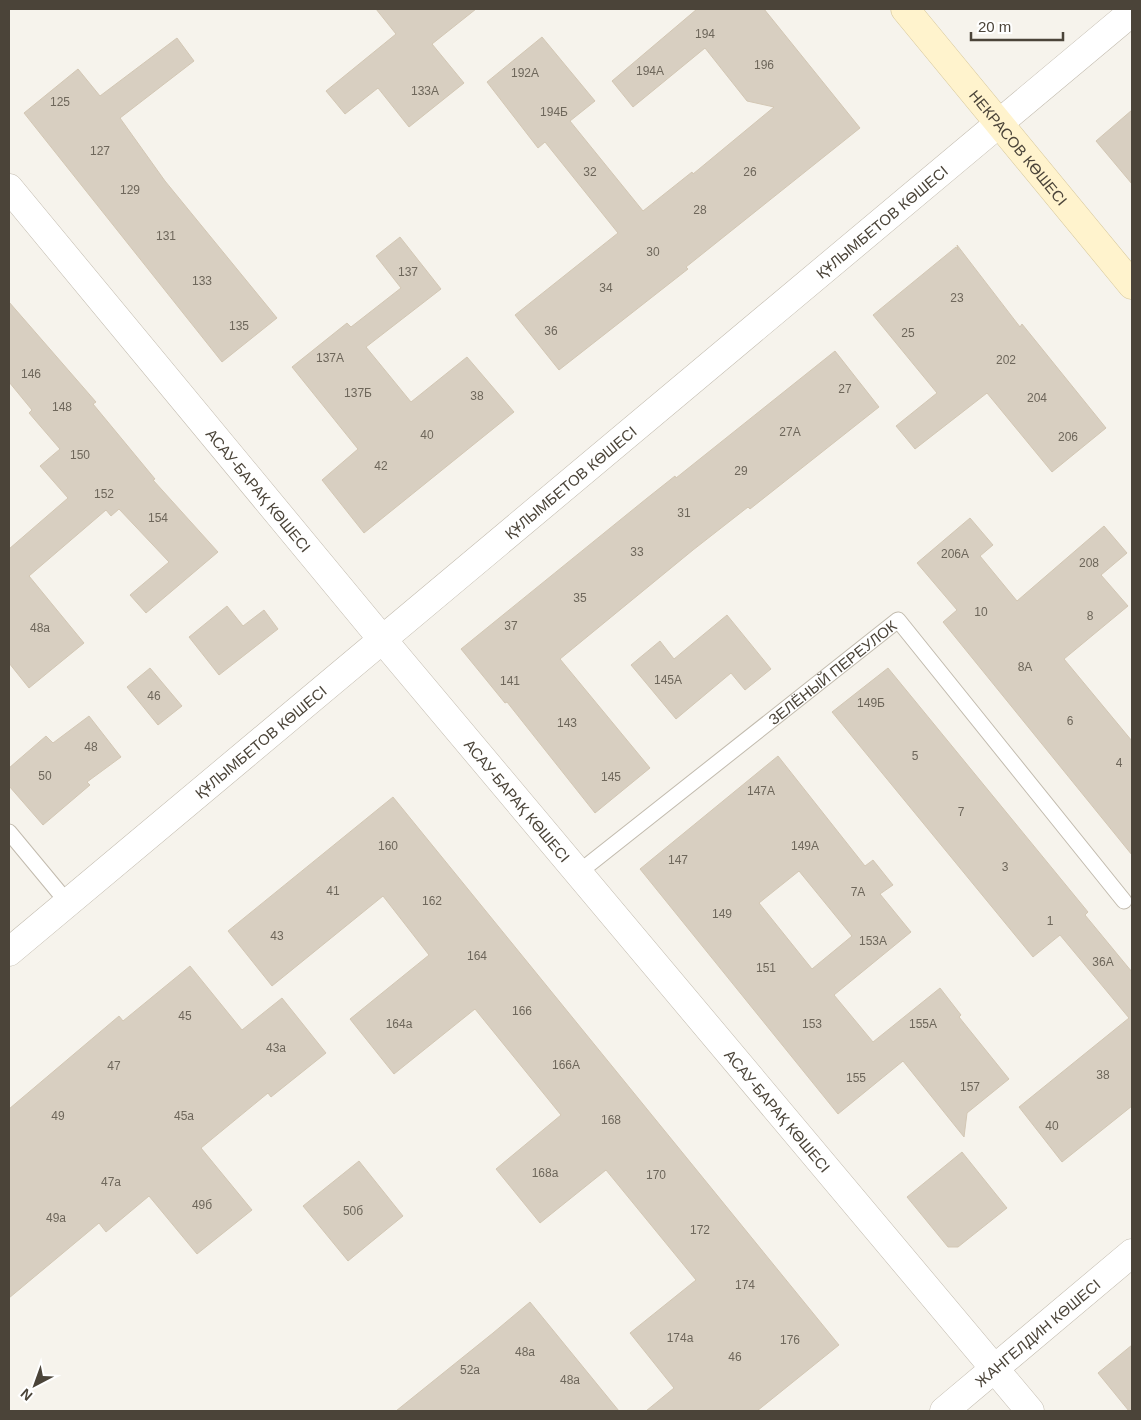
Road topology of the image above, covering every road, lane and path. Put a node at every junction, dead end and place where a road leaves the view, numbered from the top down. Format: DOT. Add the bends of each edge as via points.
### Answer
graph roads {
  1 [pos="905,9"];
  2 [pos="1132,12"];
  3 [pos="1000,124"];
  4 [pos="9,188"];
  5 [pos="1132,285"];
  6 [pos="382,639"];
  7 [pos="9,832"];
  8 [pos="578,873"];
  9 [pos="1124,901"];
  10 [pos="67,902"];
  11 [pos="9,952"];
  12 [pos="1132,1253"];
  13 [pos="995,1369"];
  14 [pos="944,1411"];
  15 [pos="1030,1411"];
  1 -- 3 [label="main road, НЕКРАСОВ КӨШЕСІ"];
  2 -- 3 [label="street, ҚҰЛЫМБЕТОВ КӨШЕСІ"];
  3 -- 5 [label="main road, НЕКРАСОВ КӨШЕСІ"];
  3 -- 6 [label="street, ҚҰЛЫМБЕТОВ КӨШЕСІ"];
  4 -- 6 [label="street, АСАУ-БАРАҚ КӨШЕСІ"];
  6 -- 8 [label="street, АСАУ-БАРАҚ КӨШЕСІ"];
  6 -- 10 [label="street, ҚҰЛЫМБЕТОВ КӨШЕСІ"];
  7 -- 10 [label="lane"];
  8 -- 9 [label="lane, ЗЕЛЁНЫЙ ПЕРЕУЛОК" via="898,620"];
  8 -- 13 [label="street, АСАУ-БАРАҚ КӨШЕСІ"];
  10 -- 11 [label="street, ҚҰЛЫМБЕТОВ КӨШЕСІ"];
  12 -- 13 [label="street, ЖАНГЕЛДИН КӨШЕСІ"];
  13 -- 14 [label="street, ЖАНГЕЛДИН КӨШЕСІ"];
  13 -- 15 [label="street, АСАУ-БАРАҚ КӨШЕСІ"];
}
